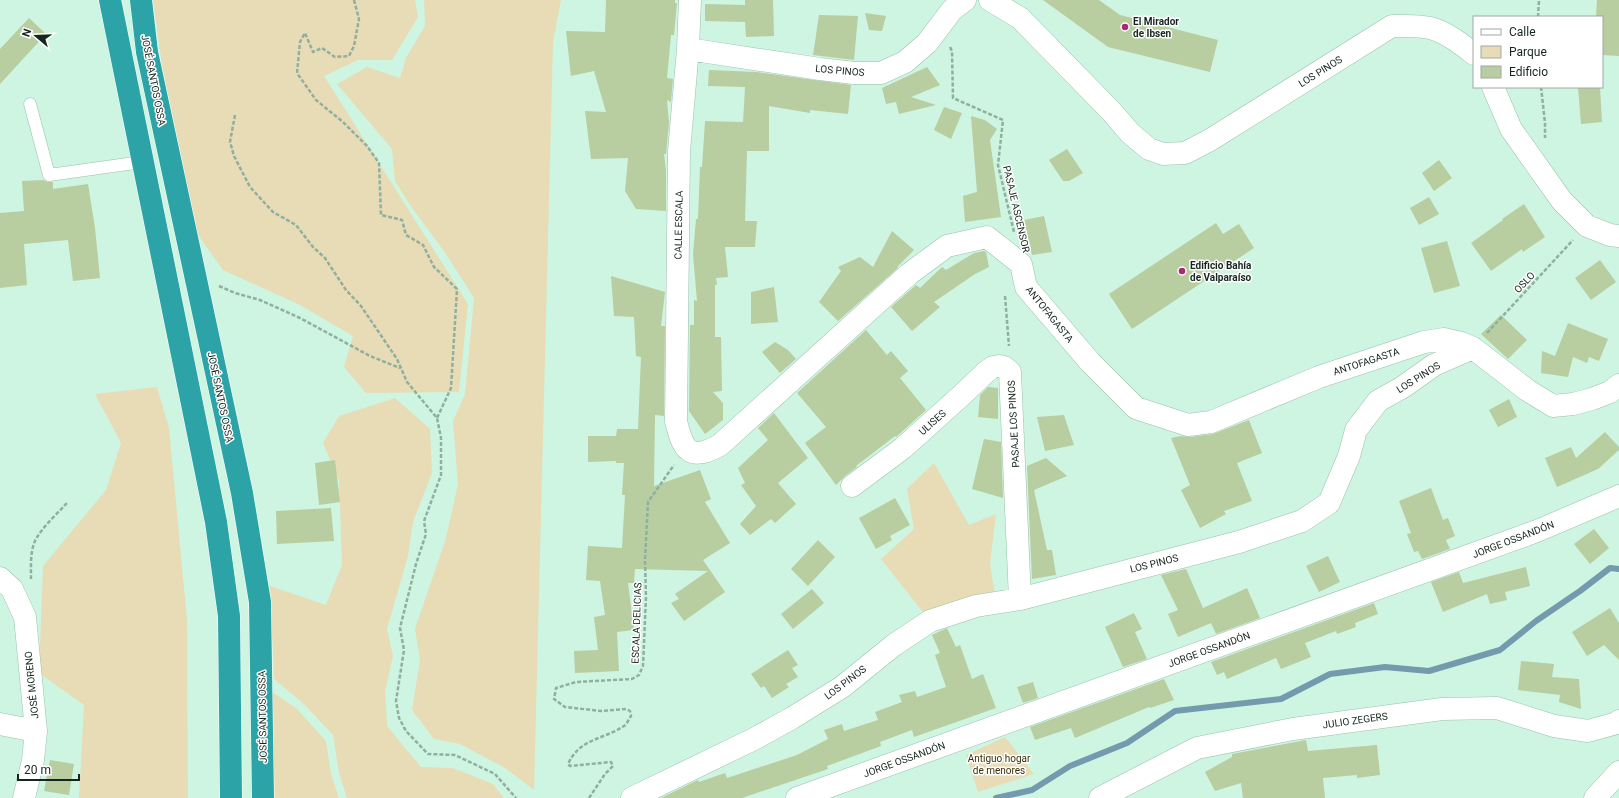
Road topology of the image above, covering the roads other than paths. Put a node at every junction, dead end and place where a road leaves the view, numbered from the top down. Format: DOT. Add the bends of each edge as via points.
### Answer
graph roads {
  1 [pos="110,0"];
  2 [pos="141,0"];
  3 [pos="690,0"];
  4 [pos="965,0"];
  5 [pos="990,0"];
  6 [pos="688,49"];
  7 [pos="1473,53"];
  8 [pos="1493,88"];
  9 [pos="30,104"];
  10 [pos="142,162"];
  11 [pos="1619,236"];
  12 [pos="1021,264"];
  13 [pos="1473,348"];
  14 [pos="1010,372"];
  15 [pos="1619,385"];
  16 [pos="852,486"];
  17 [pos="1619,496"];
  18 [pos="0,578"];
  19 [pos="1020,599"];
  20 [pos="1619,721"];
  21 [pos="0,724"];
  22 [pos="36,731"];
  23 [pos="1619,772"];
  24 [pos="24,798"];
  25 [pos="231,798"];
  26 [pos="263,798"];
  27 [pos="632,798"];
  28 [pos="797,798"];
  29 [pos="1100,798"];
  30 [pos="1595,798"];
  1 -- 10 [label="highway"];
  2 -- 26 [label="highway, JOSÉ SANTOS OSSA" via="147,52 242,494 260,602"];
  3 -- 6 [label="street, CALLE ESCALA"];
  4 -- 6 [label="street, LOS PINOS" via="952,10 927,43 905,62 881,73 820,69"];
  5 -- 7 [label="street, LOS PINOS" via="1020,18 1130,133 1148,148 1163,154 1185,153 1210,140 1392,26 1430,28"];
  6 -- 12 [label="street, CALLE ESCALA" via="679,151 676,421 686,448 702,453 720,446 909,274 947,246 987,237"];
  8 -- 11 [label="street" via="1511,129 1562,201 1587,226"];
  9 -- 10 [label="lane" via="50,175"];
  10 -- 25 [label="highway" via="216,522 229,616"];
  12 -- 13 [label="street, ANTOFAGASTA" via="1026,287 1090,362 1136,408 1188,425 1211,422 1319,377 1424,342 1444,338"];
  13 -- 15 [label="street" via="1527,390 1553,406 1592,399 1610,392"];
  13 -- 19 [label="street, LOS PINOS" via="1434,364 1403,387 1378,401 1356,430 1329,502 1302,521 1239,542"];
  14 -- 16 [label="street, ULISES" via="999,366 986,372 902,448"];
  14 -- 19 [label="street, PASAJE LOS PINOS"];
  17 -- 28 [label="street, JORGE OSSANDÓN" via="1537,531"];
  18 -- 22 [label="street, JOSÉ MORENO" via="12,589 25,617"];
  19 -- 27 [label="street, LOS PINOS" via="976,606 930,621 894,645 842,687 792,718"];
  20 -- 29 [label="street, JULIO ZEGERS" via="1588,731 1554,726 1498,708 1442,709 1293,729 1197,748"];
  21 -- 22 [label="street"];
  22 -- 24 [label="street, JOSÉ MORENO" via="33,760"];
  23 -- 30 [label="street"];
}
